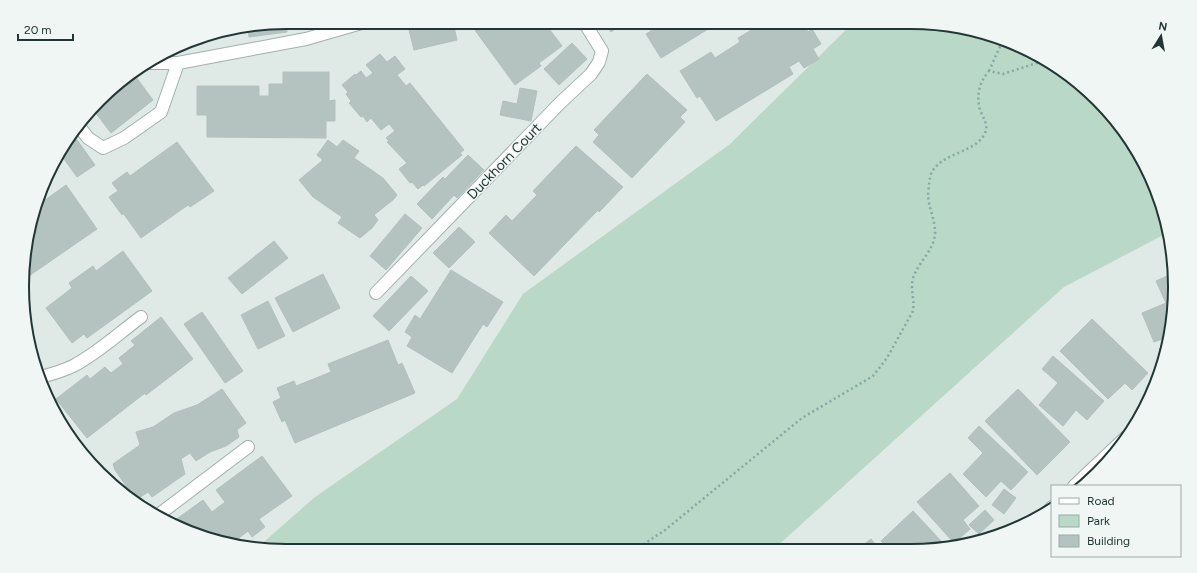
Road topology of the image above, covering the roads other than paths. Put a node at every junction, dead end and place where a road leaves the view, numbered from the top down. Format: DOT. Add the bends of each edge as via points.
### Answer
graph roads {
  1 [pos="341,29"];
  2 [pos="588,29"];
  3 [pos="158,63"];
  4 [pos="178,63"];
  5 [pos="82,130"];
  6 [pos="376,293"];
  7 [pos="141,317"];
  8 [pos="46,376"];
  9 [pos="248,447"];
  10 [pos="162,512"];
  1 -- 4 [label="street" via="306,39"];
  2 -- 6 [label="street, Duckhorn Court" via="602,51 599,62 591,74"];
  3 -- 4 [label="street"];
  4 -- 5 [label="street" via="161,112 124,138 103,148 88,138"];
  7 -- 8 [label="street" via="74,365"];
  9 -- 10 [label="street"];
}
